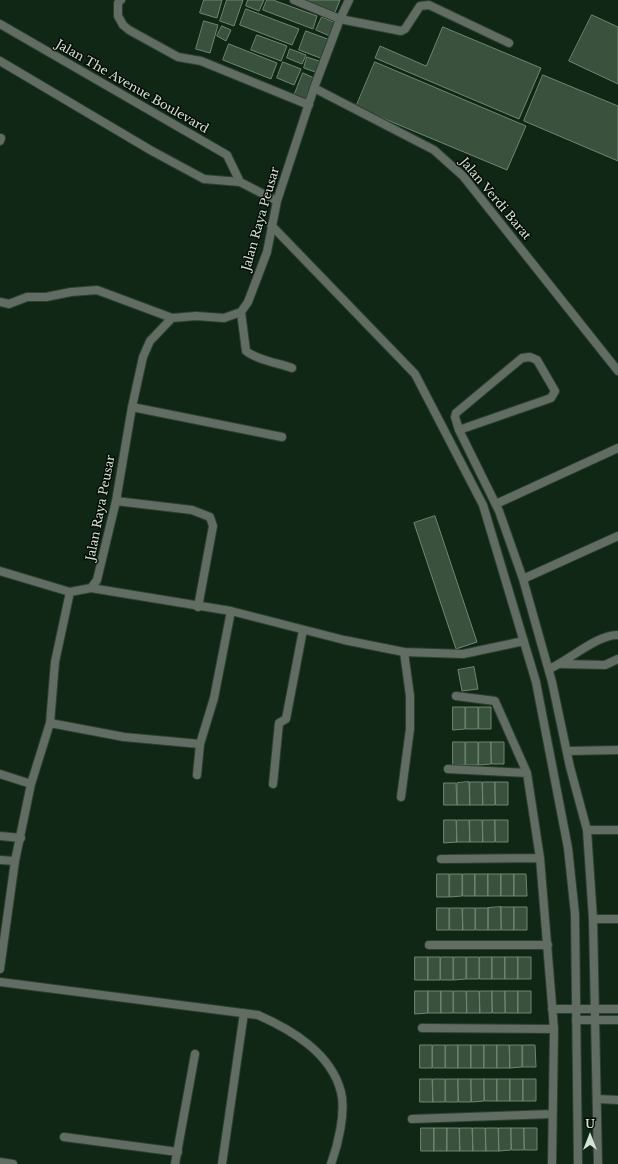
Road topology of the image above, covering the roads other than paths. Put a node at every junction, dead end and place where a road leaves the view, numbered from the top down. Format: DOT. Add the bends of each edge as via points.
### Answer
graph roads {
  1 [pos="120,0"];
  2 [pos="294,0"];
  3 [pos="349,0"];
  4 [pos="340,19"];
  5 [pos="0,24"];
  6 [pos="509,43"];
  7 [pos="0,61"];
  8 [pos="314,88"];
  9 [pos="309,105"];
  10 [pos="240,182"];
  11 [pos="277,201"];
  12 [pos="271,225"];
  13 [pos="0,302"];
  14 [pos="241,312"];
  15 [pos="172,318"];
  16 [pos="292,368"];
  17 [pos="618,371"];
  18 [pos="132,407"];
  19 [pos="459,430"];
  20 [pos="282,437"];
  21 [pos="618,448"];
  22 [pos="116,501"];
  23 [pos="496,504"];
  24 [pos="618,536"];
  25 [pos="0,571"];
  26 [pos="523,579"];
  27 [pos="91,588"];
  28 [pos="70,592"];
  29 [pos="198,606"];
  30 [pos="231,611"];
  31 [pos="303,630"];
  32 [pos="618,635"];
  33 [pos="524,641"];
  34 [pos="404,652"];
  35 [pos="618,659"];
  36 [pos="562,664"];
  37 [pos="549,669"];
  38 [pos="456,696"];
  39 [pos="50,723"];
  40 [pos="200,744"];
  41 [pos="618,750"];
  42 [pos="567,751"];
  43 [pos="448,769"];
  44 [pos="0,774"];
  45 [pos="527,774"];
  46 [pos="197,776"];
  47 [pos="30,784"];
  48 [pos="273,784"];
  49 [pos="401,797"];
  50 [pos="587,830"];
  51 [pos="618,830"];
  52 [pos="0,836"];
  53 [pos="21,838"];
  54 [pos="540,858"];
  55 [pos="441,859"];
  56 [pos="0,860"];
  57 [pos="15,861"];
  58 [pos="593,919"];
  59 [pos="618,919"];
  60 [pos="4,926"];
  61 [pos="429,945"];
  62 [pos="548,946"];
  63 [pos="0,969"];
  64 [pos="0,982"];
  65 [pos="552,1009"];
  66 [pos="576,1009"];
  67 [pos="595,1009"];
  68 [pos="618,1009"];
  69 [pos="244,1013"];
  70 [pos="596,1019"];
  71 [pos="576,1020"];
  72 [pos="618,1020"];
  73 [pos="422,1028"];
  74 [pos="554,1029"];
  75 [pos="195,1054"];
  76 [pos="598,1100"];
  77 [pos="618,1100"];
  78 [pos="552,1114"];
  79 [pos="412,1119"];
  80 [pos="64,1137"];
  81 [pos="178,1152"];
  82 [pos="0,1162"];
  83 [pos="13,1164"];
  84 [pos="176,1164"];
  85 [pos="222,1164"];
  86 [pos="331,1164"];
  87 [pos="552,1164"];
  88 [pos="578,1164"];
  89 [pos="598,1164"];
  1 -- 9 [label="street" via="118,16 120,22 129,30 178,57 201,61"];
  2 -- 4 [label="street"];
  3 -- 4 [label="street, Jalan Raya Peusar"];
  4 -- 6 [label="street" via="401,31 420,6 429,5"];
  4 -- 8 [label="street, Jalan Raya Peusar"];
  5 -- 10 [label="street, Jalan The Avenue Boulevard" via="227,155"];
  7 -- 10 [label="street" via="204,179"];
  8 -- 9 [label="street, Jalan Raya Peusar"];
  8 -- 17 [label="street, Jalan Verdi Barat" via="434,150 447,160"];
  9 -- 11 [label="street, Jalan Raya Peusar"];
  10 -- 11 [label="street"];
  11 -- 12 [label="street, Jalan Raya Peusar"];
  12 -- 14 [label="street, Jalan Raya Peusar" via="267,252 248,302"];
  12 -- 33 [label="street" via="415,374 483,506"];
  13 -- 15 [label="street" via="9,304 27,298 97,290"];
  14 -- 15 [label="street" via="224,318"];
  14 -- 16 [label="street" via="246,351 253,357"];
  15 -- 18 [label="street, Jalan Raya Peusar" via="150,340 143,357"];
  18 -- 20 [label="street"];
  18 -- 22 [label="street, Jalan Raya Peusar"];
  19 -- 19 [label="street" via="456,414 522,358 530,357 537,360 555,392 552,398"];
  19 -- 23 [label="street"];
  21 -- 23 [label="street"];
  22 -- 27 [label="street, Jalan Raya Peusar" via="100,574"];
  22 -- 29 [label="street" via="192,510 210,517 213,526"];
  23 -- 26 [label="street"];
  24 -- 26 [label="street"];
  25 -- 28 [label="street"];
  26 -- 37 [label="street"];
  27 -- 28 [label="street"];
  27 -- 29 [label="street"];
  28 -- 39 [label="street" via="55,662"];
  29 -- 30 [label="street"];
  30 -- 31 [label="street"];
  30 -- 40 [label="street" via="214,698"];
  31 -- 34 [label="street"];
  31 -- 48 [label="street" via="286,719 280,723"];
  32 -- 36 [label="street" via="590,645"];
  33 -- 34 [label="street" via="463,654"];
  33 -- 66 [label="street" via="536,682 568,848 575,914"];
  34 -- 49 [label="street" via="410,696 410,729"];
  35 -- 36 [label="street" via="605,665"];
  36 -- 37 [label="street"];
  37 -- 42 [label="street"];
  38 -- 45 [label="street" via="495,701"];
  39 -- 40 [label="street" via="124,737"];
  39 -- 47 [label="street"];
  40 -- 46 [label="street"];
  41 -- 42 [label="street"];
  42 -- 50 [label="street"];
  43 -- 45 [label="street"];
  44 -- 47 [label="street"];
  45 -- 54 [label="street"];
  47 -- 53 [label="street"];
  50 -- 51 [label="street"];
  50 -- 58 [label="street"];
  52 -- 53 [label="street"];
  53 -- 57 [label="street"];
  54 -- 55 [label="street"];
  54 -- 62 [label="street"];
  56 -- 57 [label="street"];
  57 -- 60 [label="street"];
  58 -- 59 [label="street"];
  58 -- 67 [label="street"];
  60 -- 63 [label="street"];
  61 -- 62 [label="street"];
  62 -- 65 [label="street"];
  64 -- 69 [label="street"];
  65 -- 66 [label="street"];
  65 -- 74 [label="street"];
  66 -- 67 [label="street"];
  66 -- 71 [label="street"];
  67 -- 68 [label="street"];
  67 -- 70 [label="street"];
  69 -- 85 [label="street"];
  69 -- 86 [label="street" via="258,1015 284,1026 303,1039 330,1068 341,1092 341,1118"];
  70 -- 71 [label="street"];
  70 -- 72 [label="street"];
  70 -- 76 [label="street"];
  71 -- 88 [label="street"];
  73 -- 74 [label="street"];
  74 -- 78 [label="street"];
  75 -- 81 [label="street"];
  76 -- 77 [label="street"];
  76 -- 89 [label="street"];
  78 -- 79 [label="street"];
  78 -- 87 [label="street"];
  80 -- 81 [label="street"];
  81 -- 84 [label="street"];
  82 -- 83 [label="street"];
}
